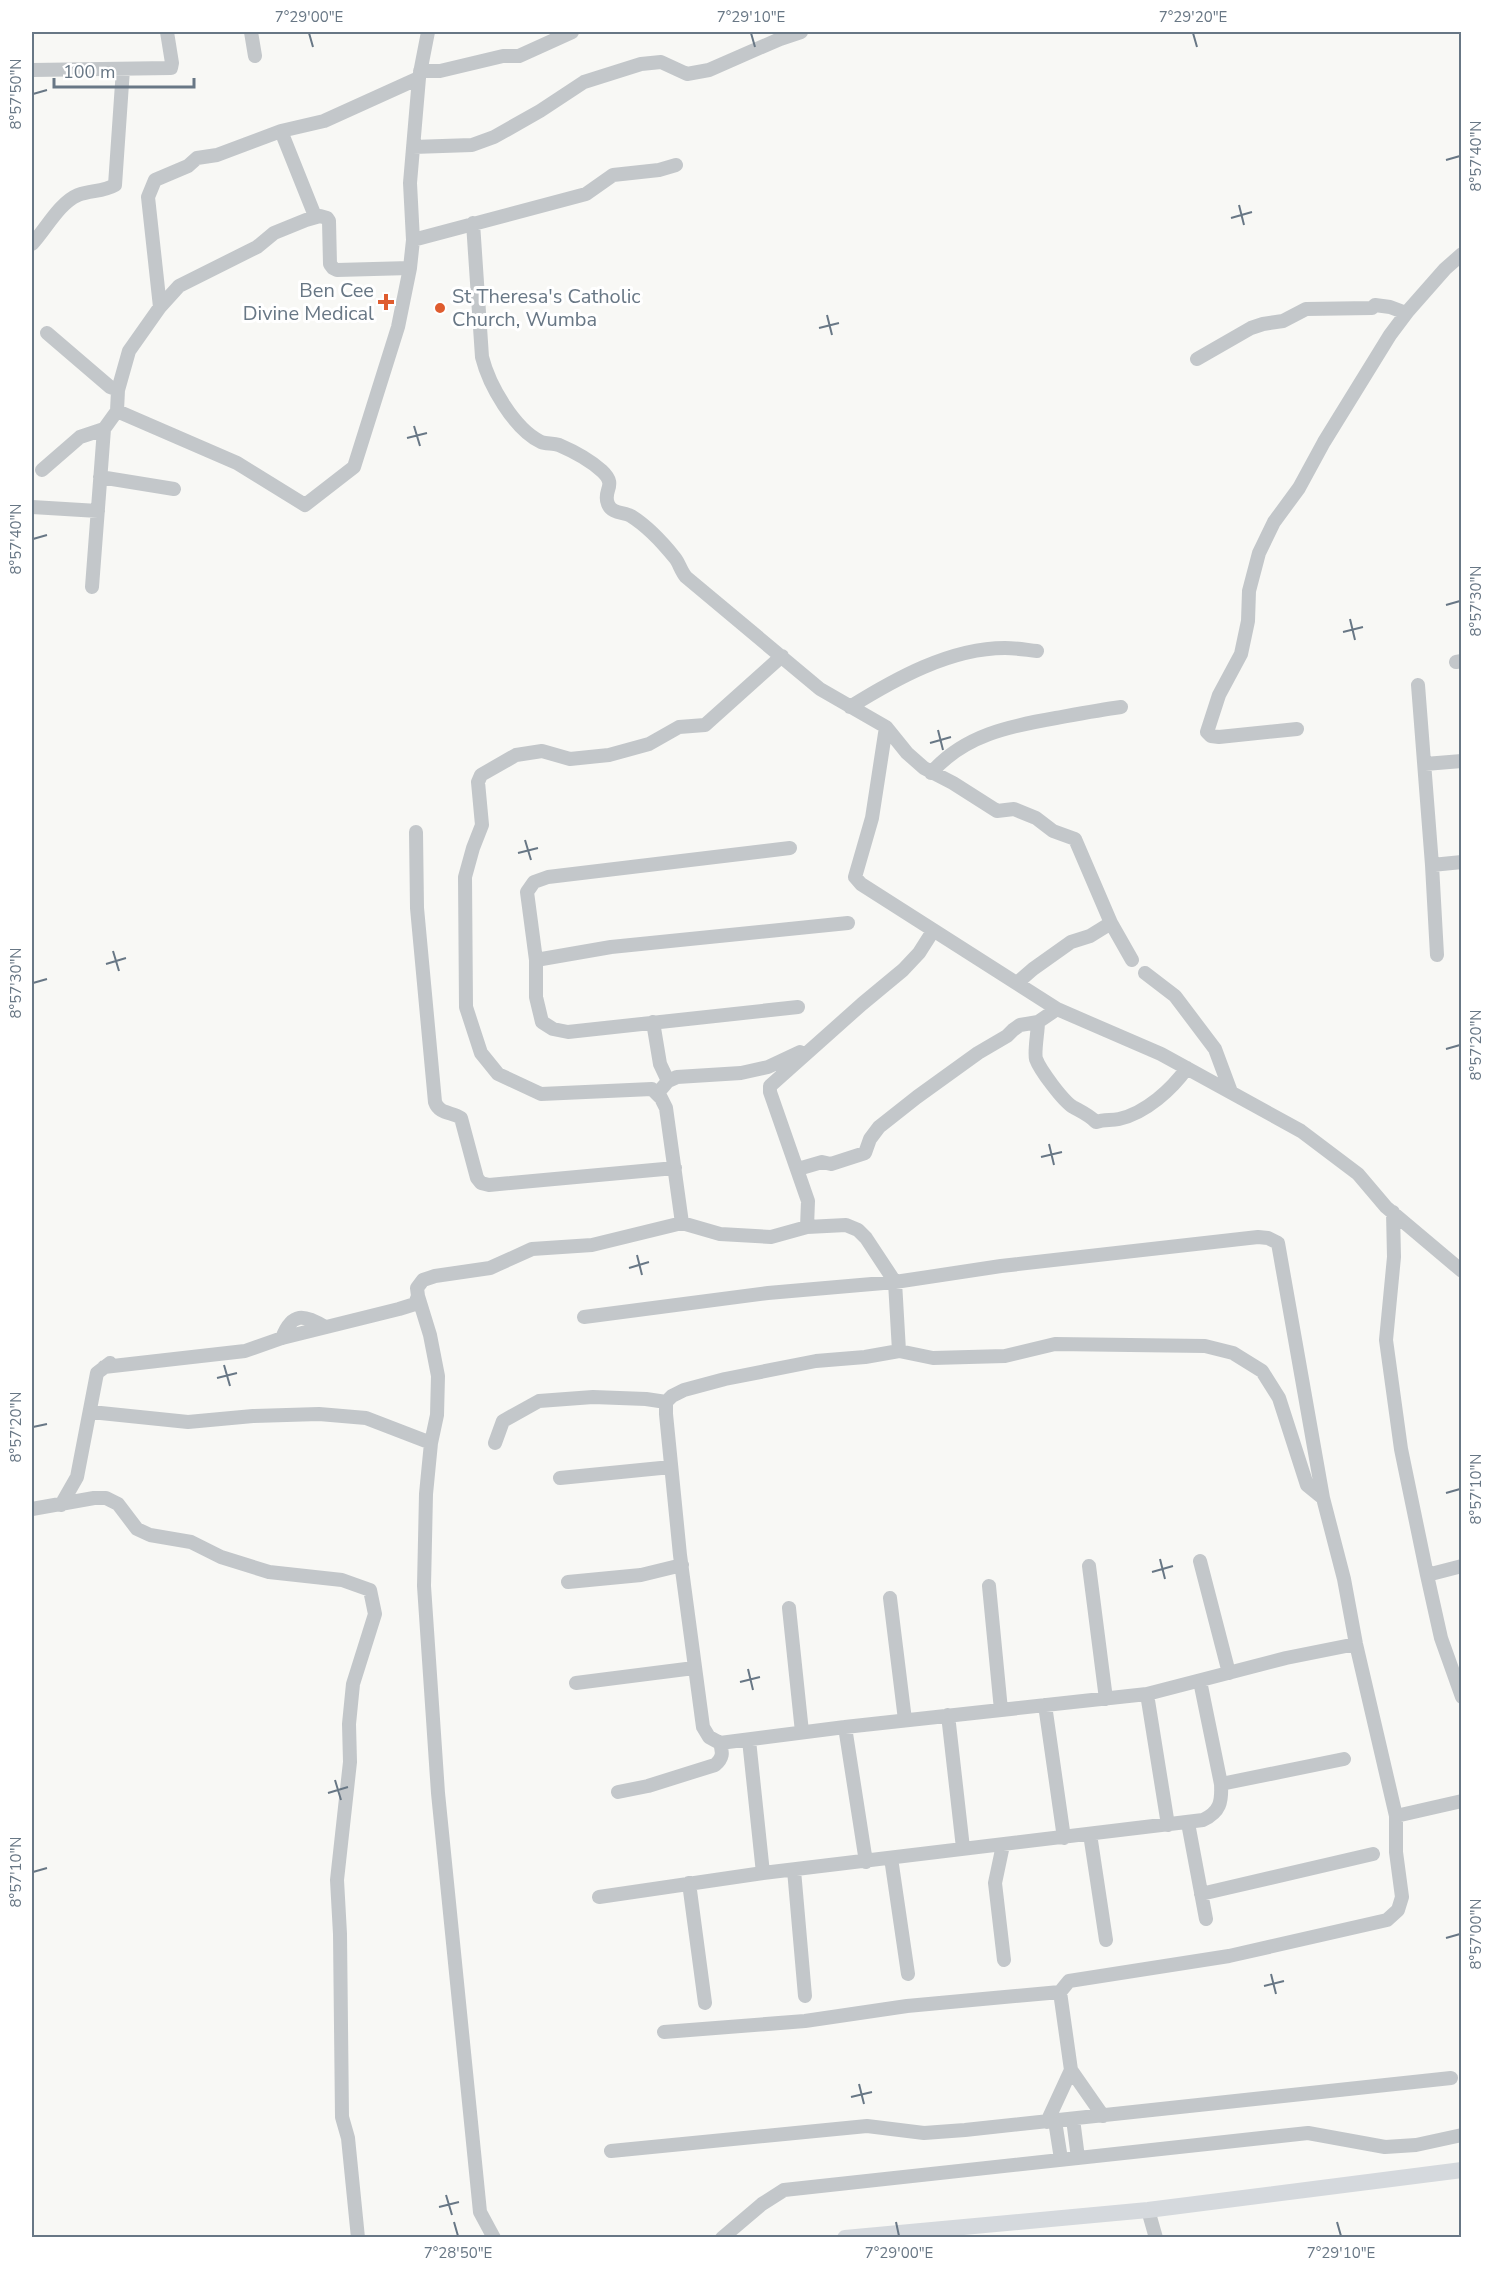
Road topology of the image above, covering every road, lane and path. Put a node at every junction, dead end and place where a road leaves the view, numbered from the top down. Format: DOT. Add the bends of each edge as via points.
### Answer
graph roads {
  1 [pos="167,32"];
  2 [pos="251,32"];
  3 [pos="428,32"];
  4 [pos="572,32"];
  5 [pos="801,32"];
  6 [pos="255,56"];
  7 [pos="123,69"];
  8 [pos="32,70"];
  9 [pos="420,75"];
  10 [pos="281,131"];
  11 [pos="413,147"];
  12 [pos="676,165"];
  13 [pos="315,216"];
  14 [pos="473,223"];
  15 [pos="414,240"];
  16 [pos="32,244"];
  17 [pos="1461,254"];
  18 [pos="410,268"];
  19 [pos="160,307"];
  20 [pos="1406,313"];
  21 [pos="47,333"];
  22 [pos="1197,360"];
  23 [pos="118,390"];
  24 [pos="117,411"];
  25 [pos="104,429"];
  26 [pos="42,470"];
  27 [pos="100,477"];
  28 [pos="174,489"];
  29 [pos="32,507"];
  30 [pos="98,511"];
  31 [pos="93,587"];
  32 [pos="1037,651"];
  33 [pos="782,656"];
  34 [pos="1418,685"];
  35 [pos="850,706"];
  36 [pos="1121,707"];
  37 [pos="886,727"];
  38 [pos="1297,729"];
  39 [pos="1461,761"];
  40 [pos="1425,764"];
  41 [pos="932,773"];
  42 [pos="416,832"];
  43 [pos="790,848"];
  44 [pos="1461,862"];
  45 [pos="1432,865"];
  46 [pos="848,923"];
  47 [pos="1111,923"];
  48 [pos="933,931"];
  49 [pos="1437,955"];
  50 [pos="536,960"];
  51 [pos="1132,960"];
  52 [pos="1145,973"];
  53 [pos="1017,983"];
  54 [pos="798,1006"];
  55 [pos="1057,1009"];
  56 [pos="653,1022"];
  57 [pos="1038,1022"];
  58 [pos="822,1041"];
  59 [pos="1187,1068"];
  60 [pos="668,1081"];
  61 [pos="1231,1092"];
  62 [pos="657,1094"];
  63 [pos="675,1168"];
  64 [pos="798,1169"];
  65 [pos="1393,1212"];
  66 [pos="682,1223"];
  67 [pos="807,1227"];
  68 [pos="1461,1271"];
  69 [pos="894,1282"];
  70 [pos="418,1296"];
  71 [pos="584,1317"];
  72 [pos="898,1351"];
  73 [pos="666,1402"];
  74 [pos="91,1412"];
  75 [pos="431,1443"];
  76 [pos="495,1443"];
  77 [pos="671,1467"];
  78 [pos="560,1478"];
  79 [pos="1323,1498"];
  80 [pos="61,1504"];
  81 [pos="32,1509"];
  82 [pos="1200,1561"];
  83 [pos="682,1565"];
  84 [pos="1089,1566"];
  85 [pos="1461,1566"];
  86 [pos="1427,1575"];
  87 [pos="568,1582"];
  88 [pos="989,1586"];
  89 [pos="890,1598"];
  90 [pos="789,1608"];
  91 [pos="1356,1644"];
  92 [pos="694,1668"];
  93 [pos="1229,1673"];
  94 [pos="1200,1681"];
  95 [pos="576,1683"];
  96 [pos="1147,1694"];
  97 [pos="1461,1697"];
  98 [pos="1106,1699"];
  99 [pos="1045,1705"];
  100 [pos="1001,1710"];
  101 [pos="948,1715"];
  102 [pos="905,1720"];
  103 [pos="845,1726"];
  104 [pos="802,1732"];
  105 [pos="749,1740"];
  106 [pos="720,1743"];
  107 [pos="1344,1759"];
  108 [pos="1221,1784"];
  109 [pos="618,1792"];
  110 [pos="1461,1801"];
  111 [pos="1396,1816"];
  112 [pos="1188,1823"];
  113 [pos="1168,1825"];
  114 [pos="1090,1834"];
  115 [pos="1065,1838"];
  116 [pos="1003,1845"];
  117 [pos="963,1848"];
  118 [pos="1373,1854"];
  119 [pos="891,1858"];
  120 [pos="866,1862"];
  121 [pos="794,1870"];
  122 [pos="763,1873"];
  123 [pos="689,1883"];
  124 [pos="1201,1894"];
  125 [pos="599,1897"];
  126 [pos="1206,1919"];
  127 [pos="1106,1940"];
  128 [pos="1004,1960"];
  129 [pos="908,1974"];
  130 [pos="1060,1992"];
  131 [pos="805,1996"];
  132 [pos="705,2003"];
  133 [pos="664,2032"];
  134 [pos="1071,2070"];
  135 [pos="1451,2078"];
  136 [pos="1103,2116"];
  137 [pos="1073,2119"];
  138 [pos="1051,2122"];
  139 [pos="1461,2135"];
  140 [pos="611,2151"];
  141 [pos="1078,2158"];
  142 [pos="1061,2159"];
  143 [pos="1461,2170"];
  144 [pos="1148,2210"];
  145 [pos="358,2238"];
  146 [pos="494,2238"];
  147 [pos="722,2238"];
  148 [pos="845,2238"];
  149 [pos="1156,2238"];
  1 -- 7 [label="street" via="171,68"];
  2 -- 6 [label="street"];
  3 -- 9 [label="street"];
  4 -- 9 [label="street" via="519,56 503,56"];
  5 -- 11 [label="street" via="709,70 687,75 661,62 641,64 584,82 494,137 472,145"];
  7 -- 8 [label="street"];
  7 -- 16 [label="street" via="116,185 78,195 65,204"];
  9 -- 10 [label="street" via="324,121"];
  9 -- 11 [label="street"];
  10 -- 13 [label="street"];
  10 -- 19 [label="street" via="217,155 197,158 155,180 148,197"];
  11 -- 15 [label="street" via="410,183"];
  12 -- 14 [label="street" via="613,175 586,195"];
  13 -- 18 [label="street" via="328,221 333,268"];
  13 -- 19 [label="street" via="274,233 257,247 179,285"];
  14 -- 15 [label="street"];
  14 -- 33 [label="street" via="482,357 486,376 505,408 543,443 556,444 604,473 610,481 607,496 612,510 630,515 648,530 676,559 686,577"];
  15 -- 18 [label="street"];
  17 -- 20 [label="street"];
  18 -- 24 [label="street" via="398,327 354,467 305,505 237,463"];
  19 -- 23 [label="street" via="129,351"];
  20 -- 22 [label="street" via="1375,305 1362,309 1306,309 1284,321 1251,328"];
  20 -- 38 [label="street" via="1367,370 1259,553 1249,591 1241,654 1219,695 1207,732 1219,737"];
  21 -- 23 [label="street"];
  23 -- 24 [label="street"];
  24 -- 25 [label="street"];
  25 -- 26 [label="street" via="80,437"];
  25 -- 27 [label="street"];
  27 -- 28 [label="street"];
  27 -- 30 [label="street"];
  29 -- 30 [label="street"];
  30 -- 31 [label="street"];
  32 -- 35 [label="street" via="1006,648 950,657"];
  33 -- 35 [label="street" via="820,689"];
  33 -- 62 [label="street" via="705,725 679,727 649,744 609,755 570,759 542,751 516,755 481,775 477,782 482,825 465,876 466,1007 481,1053 498,1074 541,1094 652,1089"];
  34 -- 40 [label="street"];
  35 -- 37 [label="street"];
  36 -- 41 [label="street" via="1005,728 960,747"];
  37 -- 41 [label="street" via="907,753"];
  37 -- 48 [label="street" via="872,818 855,877"];
  39 -- 40 [label="street"];
  40 -- 45 [label="street"];
  41 -- 47 [label="street" via="997,811 1014,809 1075,839"];
  42 -- 63 [label="street" via="417,909 435,1102 442,1111 461,1118 477,1178 489,1185"];
  43 -- 50 [label="street" via="534,882 527,892"];
  44 -- 45 [label="street"];
  45 -- 49 [label="street"];
  46 -- 50 [label="street" via="611,947"];
  47 -- 51 [label="street"];
  47 -- 53 [label="street" via="1071,942"];
  48 -- 53 [label="street"];
  48 -- 58 [label="street" via="903,970"];
  50 -- 56 [label="street" via="536,997 542,1022 554,1029 568,1032"];
  52 -- 61 [label="street" via="1175,996 1215,1049"];
  53 -- 55 [label="street"];
  54 -- 56 [label="street"];
  55 -- 57 [label="street"];
  55 -- 59 [label="street"];
  56 -- 60 [label="street" via="660,1064"];
  57 -- 59 [label="street" via="1036,1053 1043,1073 1069,1103 1096,1122 1132,1116 1171,1088"];
  57 -- 64 [label="street" via="1020,1025 917,1097 879,1126 865,1152 831,1164 822,1162"];
  58 -- 60 [label="street" via="768,1067 741,1073 689,1074"];
  58 -- 64 [label="street" via="770,1086"];
  59 -- 61 [label="street"];
  60 -- 62 [label="street"];
  61 -- 65 [label="street" via="1301,1131 1358,1174"];
  62 -- 63 [label="street" via="666,1108"];
  63 -- 66 [label="street"];
  64 -- 67 [label="street" via="808,1201"];
  65 -- 68 [label="street"];
  65 -- 86 [label="street" via="1394,1257 1386,1340 1401,1449"];
  66 -- 67 [label="street" via="720,1234 771,1236"];
  66 -- 70 [label="street" via="592,1245 532,1249 490,1268 423,1280 417,1288"];
  67 -- 69 [label="street" via="846,1225 858,1230"];
  69 -- 71 [label="street" via="768,1293"];
  69 -- 72 [label="street"];
  69 -- 79 [label="street" via="1258,1237 1278,1243"];
  70 -- 74 [label="street" via="415,1304 325,1327 301,1317 286,1327 282,1338 245,1351 104,1367 97,1373"];
  70 -- 75 [label="street" via="438,1376"];
  72 -- 73 [label="street" via="816,1361 725,1379 684,1390"];
  72 -- 79 [label="street" via="957,1359 1005,1356 1055,1344 1173,1344 1233,1353 1262,1371 1274,1389 1307,1485"];
  73 -- 76 [label="street" via="593,1397 538,1401 503,1421"];
  73 -- 77 [label="street"];
  74 -- 75 [label="street" via="188,1422 319,1414 366,1418"];
  74 -- 80 [label="street" via="77,1478"];
  75 -- 146 [label="street" via="424,1586 438,1793 480,2212"];
  77 -- 78 [label="street"];
  77 -- 83 [label="street"];
  79 -- 91 [label="street"];
  80 -- 81 [label="street"];
  80 -- 145 [label="street" via="106,1498 118,1504 137,1529 150,1535 191,1542 221,1557 268,1572 342,1580 370,1590 375,1614 353,1684 350,1762 337,1880 342,2117 348,2138"];
  82 -- 93 [label="street"];
  83 -- 87 [label="street" via="641,1575"];
  83 -- 92 [label="street"];
  84 -- 98 [label="street"];
  85 -- 86 [label="street"];
  86 -- 97 [label="street" via="1441,1638"];
  88 -- 100 [label="street"];
  89 -- 102 [label="street"];
  90 -- 104 [label="street"];
  91 -- 93 [label="street"];
  91 -- 111 [label="street"];
  92 -- 95 [label="street"];
  92 -- 106 [label="street" via="703,1727 709,1737"];
  93 -- 94 [label="street"];
  94 -- 96 [label="street"];
  94 -- 108 [label="street"];
  96 -- 98 [label="street"];
  96 -- 113 [label="street"];
  98 -- 99 [label="street"];
  99 -- 100 [label="street"];
  99 -- 115 [label="street"];
  100 -- 101 [label="street"];
  101 -- 102 [label="street"];
  101 -- 117 [label="street"];
  102 -- 103 [label="street"];
  103 -- 104 [label="street"];
  103 -- 120 [label="street"];
  104 -- 105 [label="street"];
  105 -- 106 [label="street"];
  105 -- 122 [label="street"];
  106 -- 109 [label="street" via="723,1753 715,1765"];
  107 -- 108 [label="street"];
  108 -- 112 [label="street" via="1220,1807 1214,1815"];
  110 -- 111 [label="street"];
  111 -- 130 [label="street" via="1402,1897 1398,1910 1387,1920 1229,1956 1069,1981"];
  112 -- 113 [label="street"];
  112 -- 124 [label="street"];
  113 -- 114 [label="street"];
  114 -- 115 [label="street"];
  114 -- 127 [label="street"];
  115 -- 116 [label="street"];
  116 -- 117 [label="street"];
  116 -- 128 [label="street" via="995,1883"];
  117 -- 119 [label="street"];
  118 -- 124 [label="street"];
  119 -- 120 [label="street"];
  119 -- 129 [label="street"];
  120 -- 121 [label="street"];
  121 -- 122 [label="street"];
  121 -- 131 [label="street"];
  122 -- 123 [label="street"];
  123 -- 125 [label="street"];
  123 -- 132 [label="street"];
  124 -- 126 [label="street"];
  130 -- 133 [label="street"];
  130 -- 134 [label="street"];
  134 -- 136 [label="street"];
  134 -- 138 [label="street"];
  135 -- 136 [label="street"];
  136 -- 137 [label="street"];
  137 -- 138 [label="street"];
  137 -- 141 [label="street"];
  138 -- 140 [label="street" via="924,2133 867,2126"];
  138 -- 142 [label="street"];
  139 -- 141 [label="street" via="1385,2147 1308,2133"];
  141 -- 142 [label="street"];
  142 -- 147 [label="street" via="784,2190"];
  143 -- 144 [label="main road"];
  144 -- 148 [label="main road"];
  144 -- 149 [label="street"];
}
